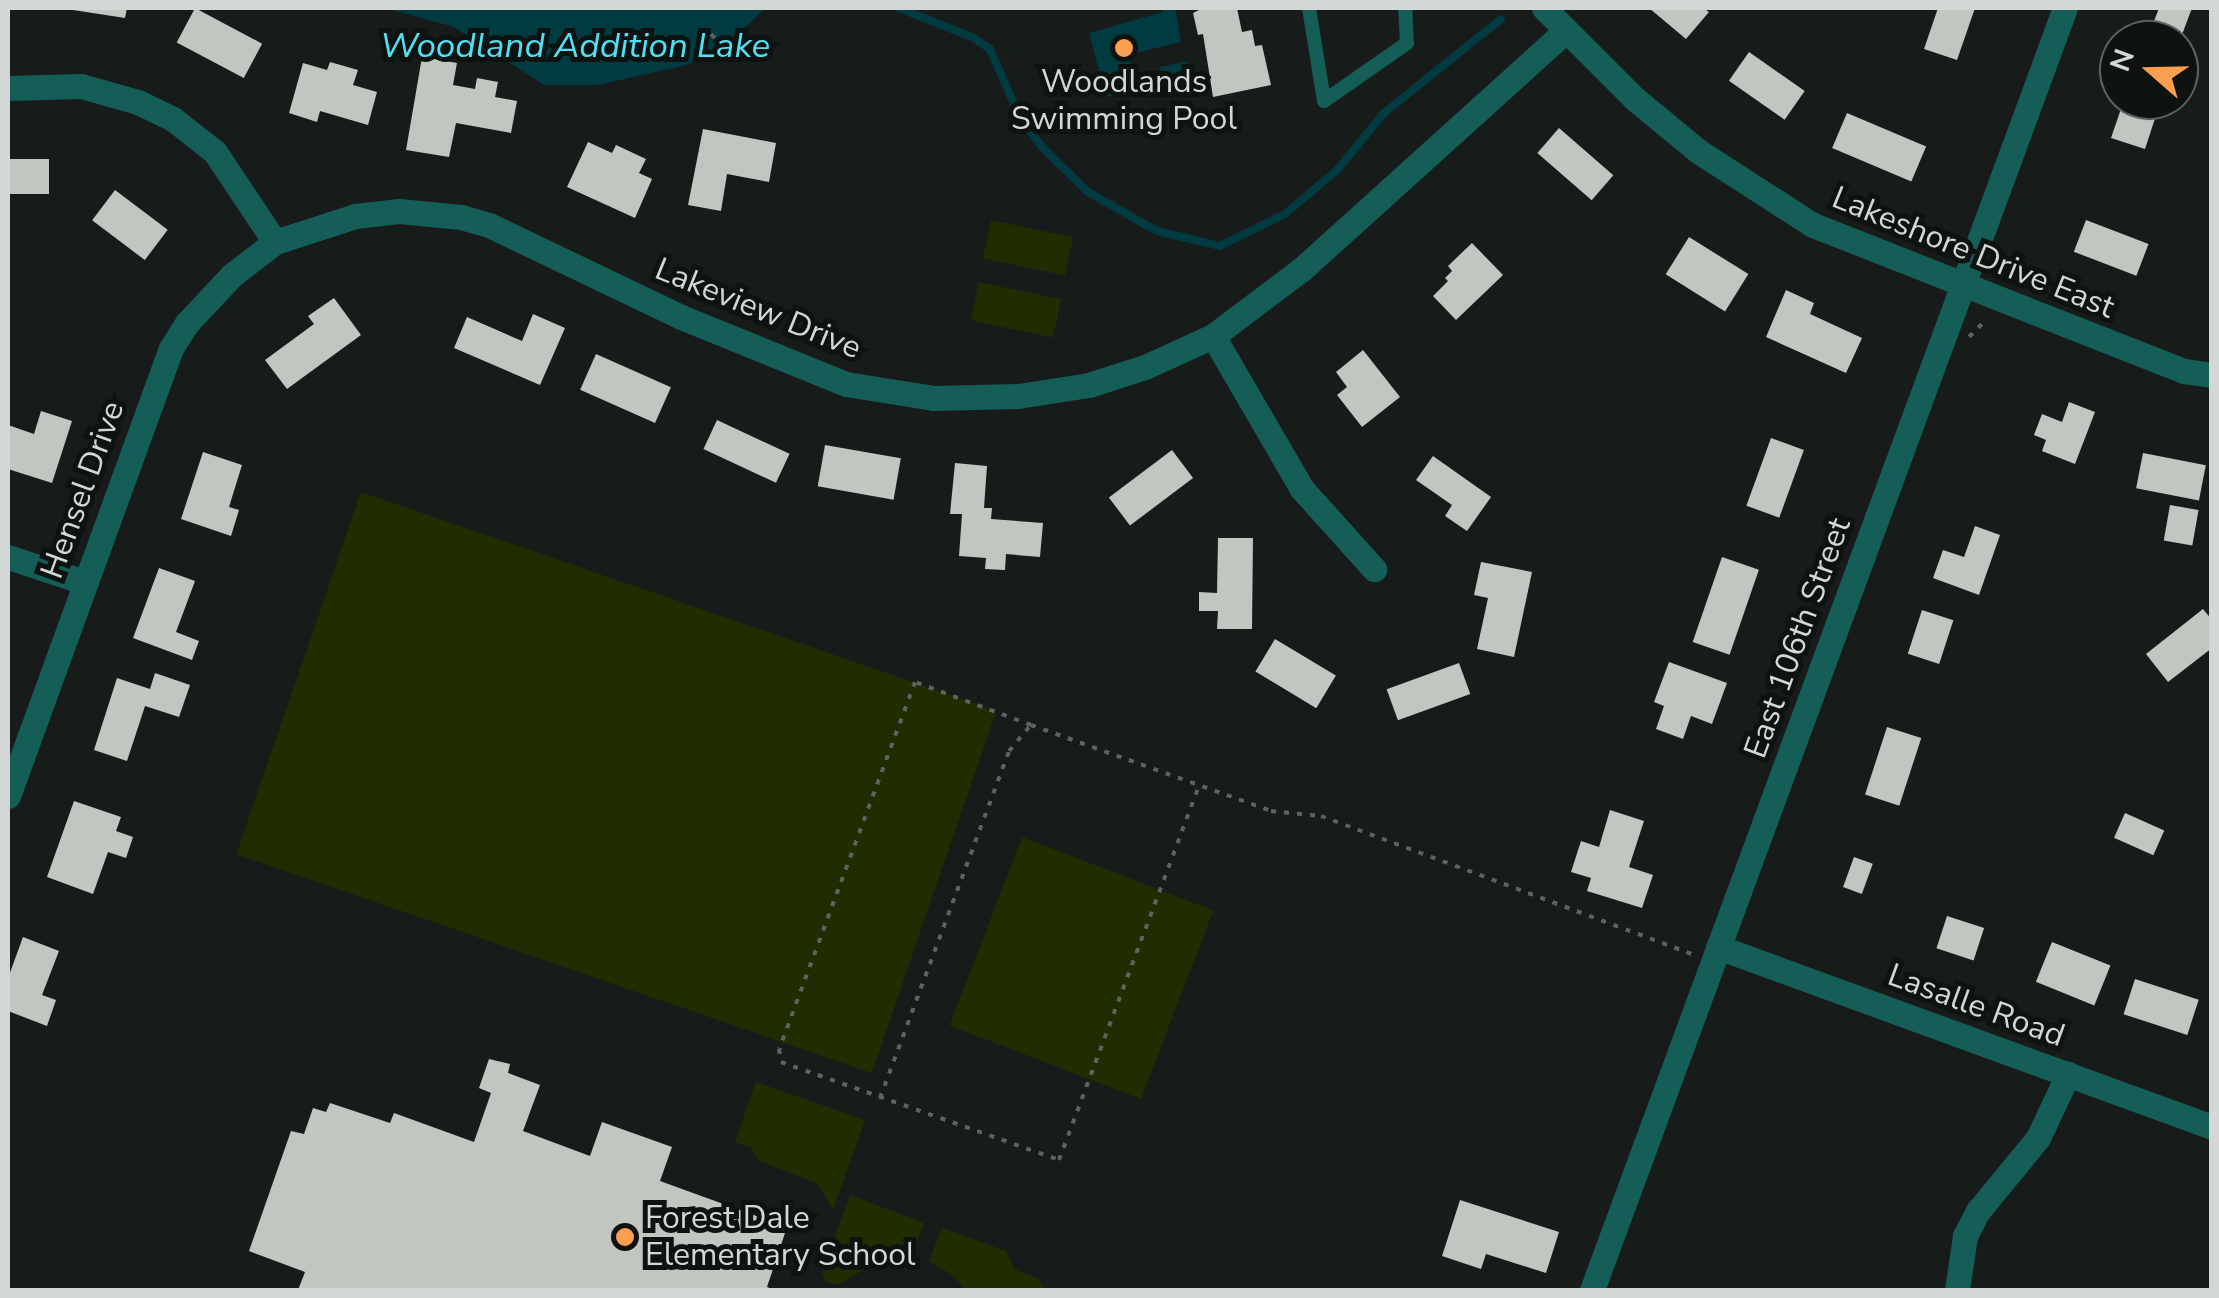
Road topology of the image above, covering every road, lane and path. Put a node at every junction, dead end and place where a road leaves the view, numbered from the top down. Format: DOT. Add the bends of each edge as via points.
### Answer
graph roads {
  1 [pos="1309,8"];
  2 [pos="1405,8"];
  3 [pos="1544,8"];
  4 [pos="2066,8"];
  5 [pos="1565,31"];
  6 [pos="711,34"];
  7 [pos="724,48"];
  8 [pos="8,88"];
  9 [pos="275,242"];
  10 [pos="1962,286"];
  11 [pos="1213,336"];
  12 [pos="2212,375"];
  13 [pos="8,557"];
  14 [pos="1374,569"];
  15 [pos="84,582"];
  16 [pos="1031,725"];
  17 [pos="1198,785"];
  18 [pos="8,796"];
  19 [pos="1719,944"];
  20 [pos="2068,1074"];
  21 [pos="880,1098"];
  22 [pos="2212,1127"];
  23 [pos="1592,1290"];
  24 [pos="1957,1290"];
  1 -- 2 [label="lane" via="1324,102 1406,42"];
  3 -- 5 [label="street, Lakeshore Drive East"];
  4 -- 10 [label="street, East 106th Street"];
  5 -- 10 [label="street, Lakeshore Drive East" via="1635,99 1748,186 1849,242"];
  5 -- 11 [label="street, Lakeview Drive" via="1302,268"];
  6 -- 7 [label="path"];
  8 -- 9 [label="street" via="81,86 173,119 215,152"];
  9 -- 11 [label="street, Lakeview Drive" via="355,216 399,211 460,218 489,225 813,372 933,398 1089,386"];
  9 -- 15 [label="street, Hensel Drive" via="219,287 170,350"];
  10 -- 12 [label="street, Lakeshore Drive East"];
  10 -- 19 [label="street, East 106th Street"];
  11 -- 14 [label="street" via="1302,489"];
  13 -- 15 [label="street"];
  15 -- 18 [label="street, Hensel Drive"];
  16 -- 17 [label="path"];
  16 -- 21 [label="path" via="1009,751"];
  16 -- 21 [label="path" via="915,682 779,1049 781,1062"];
  17 -- 19 [label="path" via="1271,811 1321,816 1696,956"];
  17 -- 21 [label="path" via="1059,1160"];
  19 -- 20 [label="street, Lasalle Road"];
  19 -- 23 [label="street, East 106th Street"];
  20 -- 22 [label="street, Lasalle Road"];
  20 -- 24 [label="street" via="2038,1138 1965,1236"];
}
